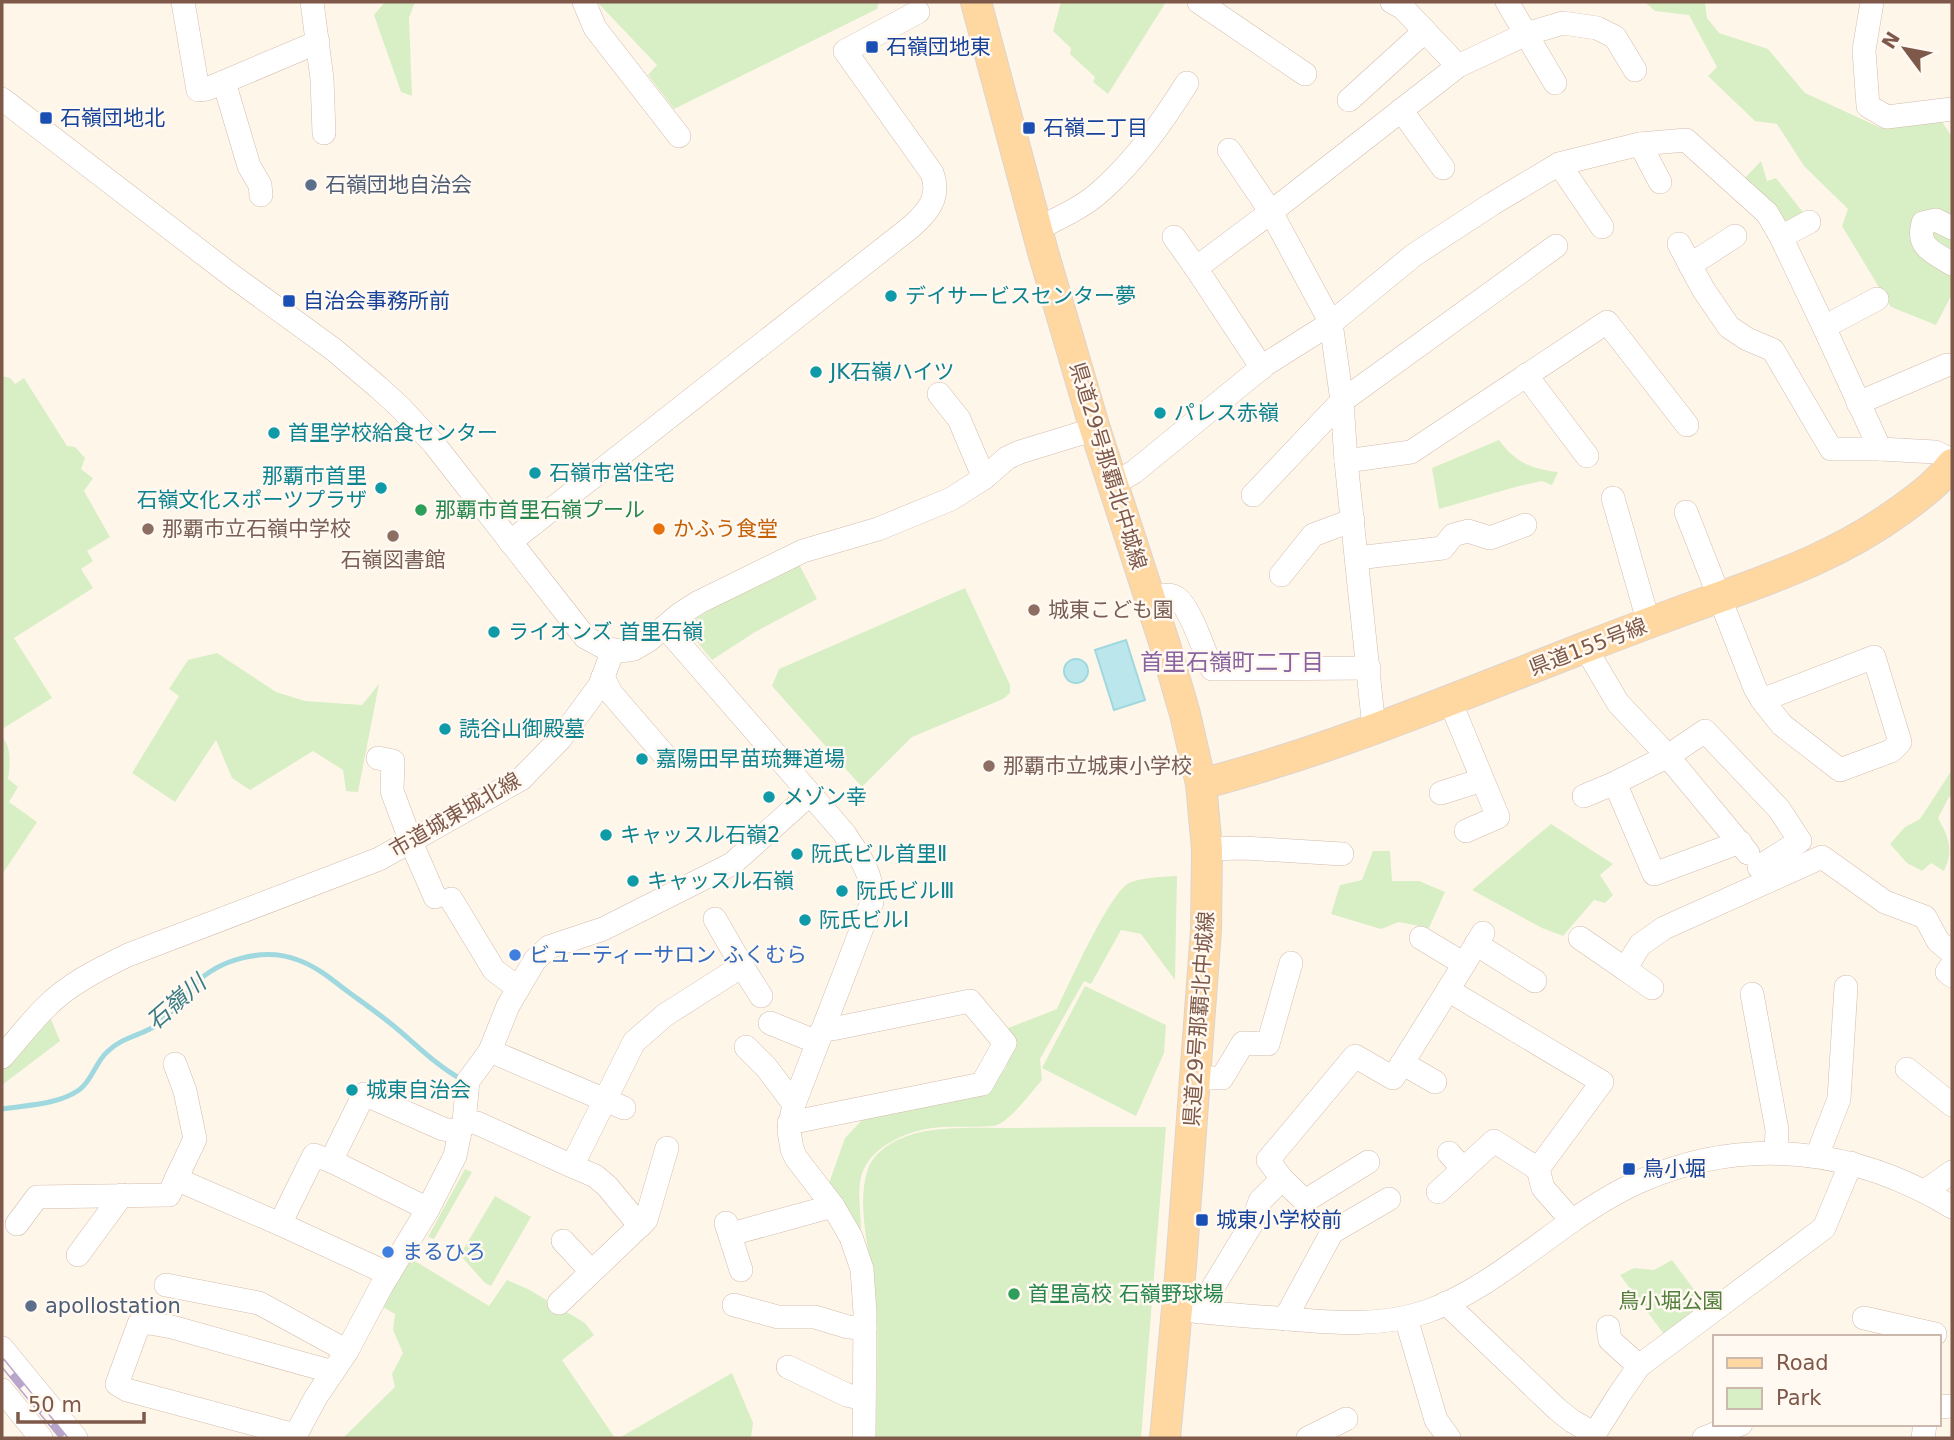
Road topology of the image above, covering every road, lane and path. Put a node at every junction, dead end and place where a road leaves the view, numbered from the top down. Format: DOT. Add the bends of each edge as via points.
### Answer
graph roads {
  1 [pos="183,2"];
  2 [pos="312,2"];
  3 [pos="584,2"];
  4 [pos="976,2"];
  5 [pos="1199,2"];
  6 [pos="1392,2"];
  7 [pos="1507,2"];
  8 [pos="1872,2"];
  9 [pos="918,12"];
  10 [pos="1425,31"];
  11 [pos="1526,34"];
  12 [pos="318,42"];
  13 [pos="1458,66"];
  14 [pos="1635,70"];
  15 [pos="1305,74"];
  16 [pos="224,82"];
  17 [pos="1187,83"];
  18 [pos="1555,83"];
  19 [pos="2,99"];
  20 [pos="1349,100"];
  21 [pos="1952,109"];
  22 [pos="1401,110"];
  23 [pos="324,133"];
  24 [pos="678,136"];
  25 [pos="1640,144"];
  26 [pos="1229,150"];
  27 [pos="1559,164"];
  28 [pos="1443,168"];
  29 [pos="1660,183"];
  30 [pos="261,195"];
  31 [pos="1271,212"];
  32 [pos="1809,222"];
  33 [pos="1602,227"];
  34 [pos="1952,228"];
  35 [pos="1037,229"];
  36 [pos="1735,236"];
  37 [pos="1174,237"];
  38 [pos="1781,237"];
  39 [pos="1679,244"];
  40 [pos="1556,246"];
  41 [pos="1952,264"];
  42 [pos="1690,265"];
  43 [pos="1196,268"];
  44 [pos="1877,299"];
  45 [pos="1331,323"];
  46 [pos="1824,327"];
  47 [pos="1947,365"];
  48 [pos="1262,368"];
  49 [pos="1526,375"];
  50 [pos="939,394"];
  51 [pos="1342,401"];
  52 [pos="1858,403"];
  53 [pos="1687,425"];
  54 [pos="1095,429"];
  55 [pos="1880,449"];
  56 [pos="1587,456"];
  57 [pos="1346,461"];
  58 [pos="1952,462"];
  59 [pos="984,478"];
  60 [pos="1113,484"];
  61 [pos="1253,495"];
  62 [pos="1613,498"];
  63 [pos="1686,512"];
  64 [pos="1353,520"];
  65 [pos="1525,525"];
  66 [pos="510,542"];
  67 [pos="1357,558"];
  68 [pos="1281,575"];
  69 [pos="1719,597"];
  70 [pos="1150,599"];
  71 [pos="1649,624"];
  72 [pos="665,626"];
  73 [pos="1585,648"];
  74 [pos="613,650"];
  75 [pos="1369,668"];
  76 [pos="603,677"];
  77 [pos="1762,700"];
  78 [pos="1450,701"];
  79 [pos="1374,728"];
  80 [pos="1668,757"];
  81 [pos="378,758"];
  82 [pos="667,758"];
  83 [pos="1482,780"];
  84 [pos="1615,783"];
  85 [pos="1200,784"];
  86 [pos="1441,793"];
  87 [pos="810,794"];
  88 [pos="1584,796"];
  89 [pos="1466,831"];
  90 [pos="411,842"];
  91 [pos="1740,842"];
  92 [pos="1207,849"];
  93 [pos="1342,854"];
  94 [pos="1764,873"];
  95 [pos="715,919"];
  96 [pos="1421,938"];
  97 [pos="1580,939"];
  98 [pos="1952,953"];
  99 [pos="1291,963"];
  100 [pos="1464,964"];
  101 [pos="1952,965"];
  102 [pos="742,966"];
  103 [pos="1625,969"];
  104 [pos="1952,976"];
  105 [pos="1535,981"];
  106 [pos="1846,987"];
  107 [pos="518,988"];
  108 [pos="1652,988"];
  109 [pos="1448,990"];
  110 [pos="1752,994"];
  111 [pos="761,996"];
  112 [pos="770,1023"];
  113 [pos="820,1036"];
  114 [pos="746,1046"];
  115 [pos="490,1051"];
  116 [pos="2,1057"];
  117 [pos="1402,1063"];
  118 [pos="175,1064"];
  119 [pos="1907,1069"];
  120 [pos="1194,1078"];
  121 [pos="1435,1082"];
  122 [pos="614,1104"];
  123 [pos="1952,1105"];
  124 [pos="792,1113"];
  125 [pos="462,1126"];
  126 [pos="667,1148"];
  127 [pos="1776,1153"];
  128 [pos="1817,1156"];
  129 [pos="331,1161"];
  130 [pos="1368,1162"];
  131 [pos="1851,1163"];
  132 [pos="572,1166"];
  133 [pos="1538,1169"];
  134 [pos="1952,1172"];
  135 [pos="176,1179"];
  136 [pos="1282,1179"];
  137 [pos="1925,1191"];
  138 [pos="1438,1192"];
  139 [pos="122,1195"];
  140 [pos="1389,1199"];
  141 [pos="833,1206"];
  142 [pos="1952,1208"];
  143 [pos="428,1209"];
  144 [pos="1572,1221"];
  145 [pos="17,1224"];
  146 [pos="280,1224"];
  147 [pos="640,1226"];
  148 [pos="563,1241"];
  149 [pos="78,1255"];
  150 [pos="741,1270"];
  151 [pos="592,1271"];
  152 [pos="389,1274"];
  153 [pos="166,1285"];
  154 [pos="559,1303"];
  155 [pos="1446,1303"];
  156 [pos="734,1305"];
  157 [pos="1187,1311"];
  158 [pos="1406,1318"];
  159 [pos="1864,1318"];
  160 [pos="1286,1319"];
  161 [pos="1608,1327"];
  162 [pos="865,1328"];
  163 [pos="1940,1332"];
  164 [pos="2,1348"];
  165 [pos="347,1351"];
  166 [pos="1639,1366"];
  167 [pos="788,1367"];
  168 [pos="333,1372"];
  169 [pos="2,1390"];
  170 [pos="864,1399"];
  171 [pos="1346,1419"];
  172 [pos="1736,1426"];
  173 [pos="1594,1436"];
  174 [pos="294,1437"];
  175 [pos="41,1438"];
  176 [pos="76,1438"];
  177 [pos="864,1438"];
  178 [pos="1165,1438"];
  179 [pos="1308,1438"];
  180 [pos="1449,1438"];
  181 [pos="1704,1438"];
  1 -- 16 [label="street" via="198,90"];
  2 -- 12 [label="street"];
  3 -- 24 [label="street" via="595,28"];
  4 -- 35 [label="main road, 県道29号那覇北中城線"];
  5 -- 15 [label="street"];
  6 -- 10 [label="street"];
  7 -- 11 [label="street"];
  8 -- 21 [label="street" via="1864,50 1868,106 1887,117"];
  9 -- 66 [label="street" via="845,51 932,173 936,191 929,209"];
  10 -- 13 [label="street"];
  10 -- 20 [label="street"];
  11 -- 13 [label="street"];
  11 -- 14 [label="street" via="1563,23 1597,28 1615,37"];
  11 -- 18 [label="street"];
  12 -- 16 [label="street"];
  12 -- 23 [label="street"];
  13 -- 22 [label="street"];
  16 -- 30 [label="street"];
  17 -- 35 [label="street" via="1133,159 1101,192"];
  19 -- 66 [label="street" via="358,369 422,430"];
  22 -- 28 [label="street"];
  22 -- 31 [label="street"];
  25 -- 27 [label="street"];
  25 -- 29 [label="street"];
  25 -- 38 [label="street" via="1686,140 1767,213"];
  26 -- 31 [label="street"];
  27 -- 33 [label="street"];
  27 -- 45 [label="street" via="1415,255"];
  31 -- 43 [label="street"];
  31 -- 45 [label="street"];
  32 -- 38 [label="street"];
  34 -- 41 [label="street" via="1937,220 1923,223 1921,233 1925,247"];
  35 -- 54 [label="main road, 県道29号那覇北中城線"];
  36 -- 42 [label="street"];
  37 -- 43 [label="street"];
  38 -- 46 [label="street"];
  39 -- 42 [label="street"];
  40 -- 51 [label="street"];
  42 -- 55 [label="street" via="1730,327 1773,350 1831,449"];
  43 -- 48 [label="street"];
  44 -- 46 [label="street"];
  45 -- 48 [label="street"];
  45 -- 51 [label="street"];
  46 -- 52 [label="street"];
  47 -- 52 [label="street"];
  48 -- 60 [label="street"];
  49 -- 53 [label="street" via="1606,321"];
  49 -- 56 [label="street"];
  49 -- 57 [label="street" via="1411,452"];
  50 -- 59 [label="street" via="958,419"];
  51 -- 57 [label="street"];
  51 -- 61 [label="street"];
  52 -- 55 [label="street"];
  54 -- 59 [label="street" via="1020,452"];
  54 -- 60 [label="main road, 県道29号那覇北中城線"];
  55 -- 58 [label="street" via="1935,452"];
  57 -- 64 [label="street"];
  58 -- 69 [label="main road, 県道155号線" via="1932,488 1859,539 1799,569"];
  59 -- 72 [label="street" via="951,499 878,529 803,551 699,602"];
  60 -- 70 [label="main road, 県道29号那覇北中城線"];
  62 -- 71 [label="street"];
  63 -- 69 [label="street"];
  64 -- 67 [label="street"];
  64 -- 68 [label="street" via="1313,536"];
  65 -- 67 [label="street" via="1491,545 1468,531 1453,535 1443,548"];
  66 -- 74 [label="street" via="584,637"];
  67 -- 75 [label="street"];
  69 -- 71 [label="main road, 県道155号線"];
  69 -- 77 [label="street"];
  70 -- 75 [label="street" via="1167,594 1178,598 1212,668"];
  70 -- 85 [label="main road, 県道29号那覇北中城線" via="1185,714"];
  71 -- 73 [label="main road, 県道155号線"];
  72 -- 74 [label="street" via="634,649"];
  72 -- 87 [label="street"];
  73 -- 78 [label="main road, 県道155号線"];
  73 -- 80 [label="street" via="1618,703"];
  74 -- 76 [label="street, 市道城東城北線"];
  75 -- 79 [label="street"];
  76 -- 82 [label="street" via="611,693"];
  76 -- 90 [label="street, 市道城東城北線" via="561,737 521,779"];
  77 -- 77 [label="street" via="1874,657 1900,741 1891,751 1840,770 1782,725"];
  78 -- 79 [label="main road, 県道155号線"];
  78 -- 83 [label="street"];
  79 -- 85 [label="main road, 県道155号線"];
  80 -- 84 [label="street"];
  80 -- 91 [label="street"];
  80 -- 94 [label="street" via="1705,731 1779,808 1800,841"];
  81 -- 90 [label="street" via="393,761 392,791"];
  83 -- 86 [label="street"];
  83 -- 89 [label="street" via="1497,817"];
  84 -- 88 [label="street"];
  84 -- 91 [label="street" via="1654,874"];
  85 -- 92 [label="main road, 県道29号那覇北中城線"];
  87 -- 107 [label="street" via="732,864 603,929 549,947"];
  87 -- 113 [label="street" via="865,866 875,906"];
  90 -- 107 [label="street" via="443,898 494,970"];
  90 -- 116 [label="street, 市道城東城北線" via="379,859 103,967 45,1007"];
  91 -- 94 [label="street"];
  92 -- 93 [label="street"];
  92 -- 120 [label="main road, 県道29号那覇北中城線" via="1206,930"];
  94 -- 98 [label="street" via="1822,857 1885,901 1925,917 1938,941"];
  94 -- 103 [label="street" via="1664,928 1640,945"];
  95 -- 102 [label="street"];
  96 -- 100 [label="street"];
  97 -- 103 [label="street"];
  99 -- 120 [label="street" via="1268,1044 1242,1043 1222,1078"];
  100 -- 105 [label="street" via="1480,938"];
  100 -- 109 [label="street"];
  101 -- 104 [label="street" via="1947,972"];
  102 -- 111 [label="street"];
  102 -- 122 [label="street" via="665,1015 634,1042"];
  103 -- 108 [label="street"];
  106 -- 128 [label="street" via="1839,1099"];
  107 -- 115 [label="street"];
  109 -- 117 [label="street"];
  109 -- 133 [label="street" via="1602,1082"];
  110 -- 127 [label="street" via="1777,1130"];
  112 -- 113 [label="street"];
  113 -- 124 [label="street"];
  113 -- 124 [label="street" via="837,1028 970,1001 1005,1043 982,1084"];
  114 -- 124 [label="street" via="766,1067"];
  115 -- 122 [label="street"];
  115 -- 125 [label="street" via="468,1081"];
  117 -- 121 [label="street"];
  117 -- 136 [label="street" via="1393,1078 1356,1056 1268,1160"];
  118 -- 135 [label="street" via="195,1139"];
  119 -- 123 [label="street"];
  120 -- 157 [label="main road, 県道29号那覇北中城線"];
  122 -- 132 [label="street"];
  124 -- 141 [label="street" via="789,1140 796,1158"];
  125 -- 129 [label="street" via="443,1129 364,1094"];
  125 -- 132 [label="street" via="477,1123"];
  125 -- 143 [label="street" via="456,1156"];
  126 -- 147 [label="street" via="651,1209"];
  127 -- 128 [label="street"];
  127 -- 144 [label="street" via="1711,1158 1660,1173"];
  128 -- 131 [label="street"];
  129 -- 143 [label="street"];
  129 -- 146 [label="street" via="314,1155"];
  130 -- 136 [label="street" via="1305,1201"];
  131 -- 137 [label="street"];
  131 -- 166 [label="street" via="1824,1228"];
  132 -- 147 [label="street" via="607,1186"];
  133 -- 138 [label="street" via="1494,1141 1456,1161"];
  133 -- 144 [label="street" via="1543,1188"];
  134 -- 137 [label="street"];
  135 -- 139 [label="street" via="169,1195"];
  135 -- 146 [label="street"];
  136 -- 157 [label="street" via="1260,1202 1252,1223"];
  137 -- 142 [label="street"];
  139 -- 145 [label="street" via="28,1198"];
  139 -- 149 [label="street"];
  140 -- 160 [label="street" via="1332,1232"];
  141 -- 150 [label="street" via="728,1227"];
  141 -- 162 [label="street" via="862,1269"];
  143 -- 152 [label="street"];
  144 -- 155 [label="street"];
  146 -- 152 [label="street"];
  147 -- 151 [label="street"];
  148 -- 151 [label="street"];
  151 -- 154 [label="street"];
  152 -- 165 [label="street"];
  153 -- 165 [label="street" via="259,1303"];
  155 -- 158 [label="street"];
  155 -- 173 [label="street" via="1557,1409"];
  156 -- 162 [label="street" via="778,1317 815,1317"];
  157 -- 160 [label="street"];
  157 -- 178 [label="main road, 県道29号那覇北中城線"];
  158 -- 160 [label="street" via="1373,1322"];
  158 -- 180 [label="street" via="1436,1420"];
  159 -- 163 [label="street"];
  161 -- 166 [label="street" via="1610,1340"];
  162 -- 170 [label="street"];
  164 -- 176 [label="street"];
  165 -- 168 [label="street"];
  166 -- 173 [label="street"];
  167 -- 170 [label="street"];
  168 -- 174 [label="street"];
  168 -- 174 [label="street" via="172,1327 139,1324 117,1384"];
  169 -- 175 [label="street"];
  170 -- 177 [label="street"];
  171 -- 179 [label="street"];
  172 -- 181 [label="street"];
}
